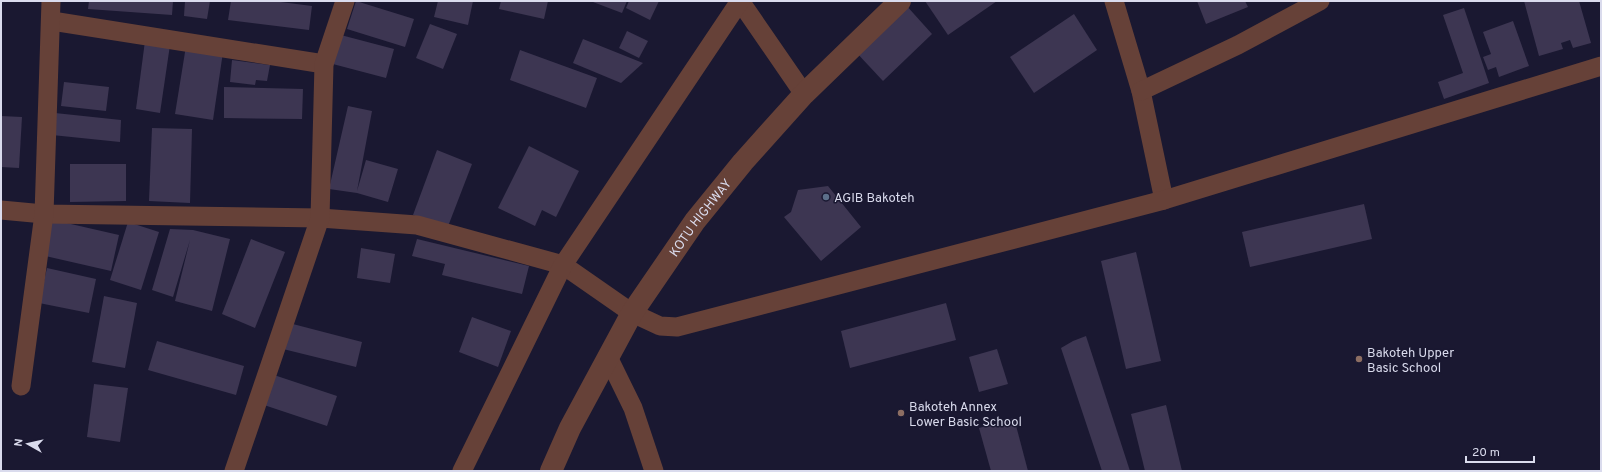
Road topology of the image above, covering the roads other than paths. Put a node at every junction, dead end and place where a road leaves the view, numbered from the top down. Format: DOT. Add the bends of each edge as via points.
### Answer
graph roads {
  1 [pos="52,1"];
  2 [pos="346,1"];
  3 [pos="740,1"];
  4 [pos="900,1"];
  5 [pos="1114,1"];
  6 [pos="1320,1"];
  7 [pos="52,21"];
  8 [pos="324,64"];
  9 [pos="1601,66"];
  10 [pos="1141,91"];
  11 [pos="804,94"];
  12 [pos="1164,200"];
  13 [pos="1,210"];
  14 [pos="44,214"];
  15 [pos="320,218"];
  16 [pos="563,265"];
  17 [pos="632,313"];
  18 [pos="608,357"];
  19 [pos="20,386"];
  20 [pos="234,471"];
  21 [pos="462,471"];
  22 [pos="551,471"];
  23 [pos="654,471"];
  1 -- 7 [label="street"];
  2 -- 8 [label="street"];
  3 -- 11 [label="street"];
  3 -- 16 [label="street"];
  4 -- 11 [label="street, KOTU HIGHWAY"];
  5 -- 10 [label="street"];
  6 -- 10 [label="street" via="1238,45"];
  7 -- 8 [label="street"];
  7 -- 14 [label="street"];
  8 -- 15 [label="street"];
  9 -- 12 [label="street"];
  10 -- 12 [label="street"];
  11 -- 17 [label="street, KOTU HIGHWAY" via="743,162 695,221"];
  12 -- 17 [label="street" via="677,327 660,326"];
  13 -- 14 [label="street"];
  14 -- 15 [label="street"];
  14 -- 19 [label="street"];
  15 -- 16 [label="street" via="417,224"];
  15 -- 20 [label="street"];
  16 -- 17 [label="street"];
  16 -- 21 [label="street"];
  17 -- 18 [label="street, KOTU HIGHWAY"];
  18 -- 22 [label="street, KOTU HIGHWAY" via="570,428"];
  18 -- 23 [label="street" via="633,408"];
}
